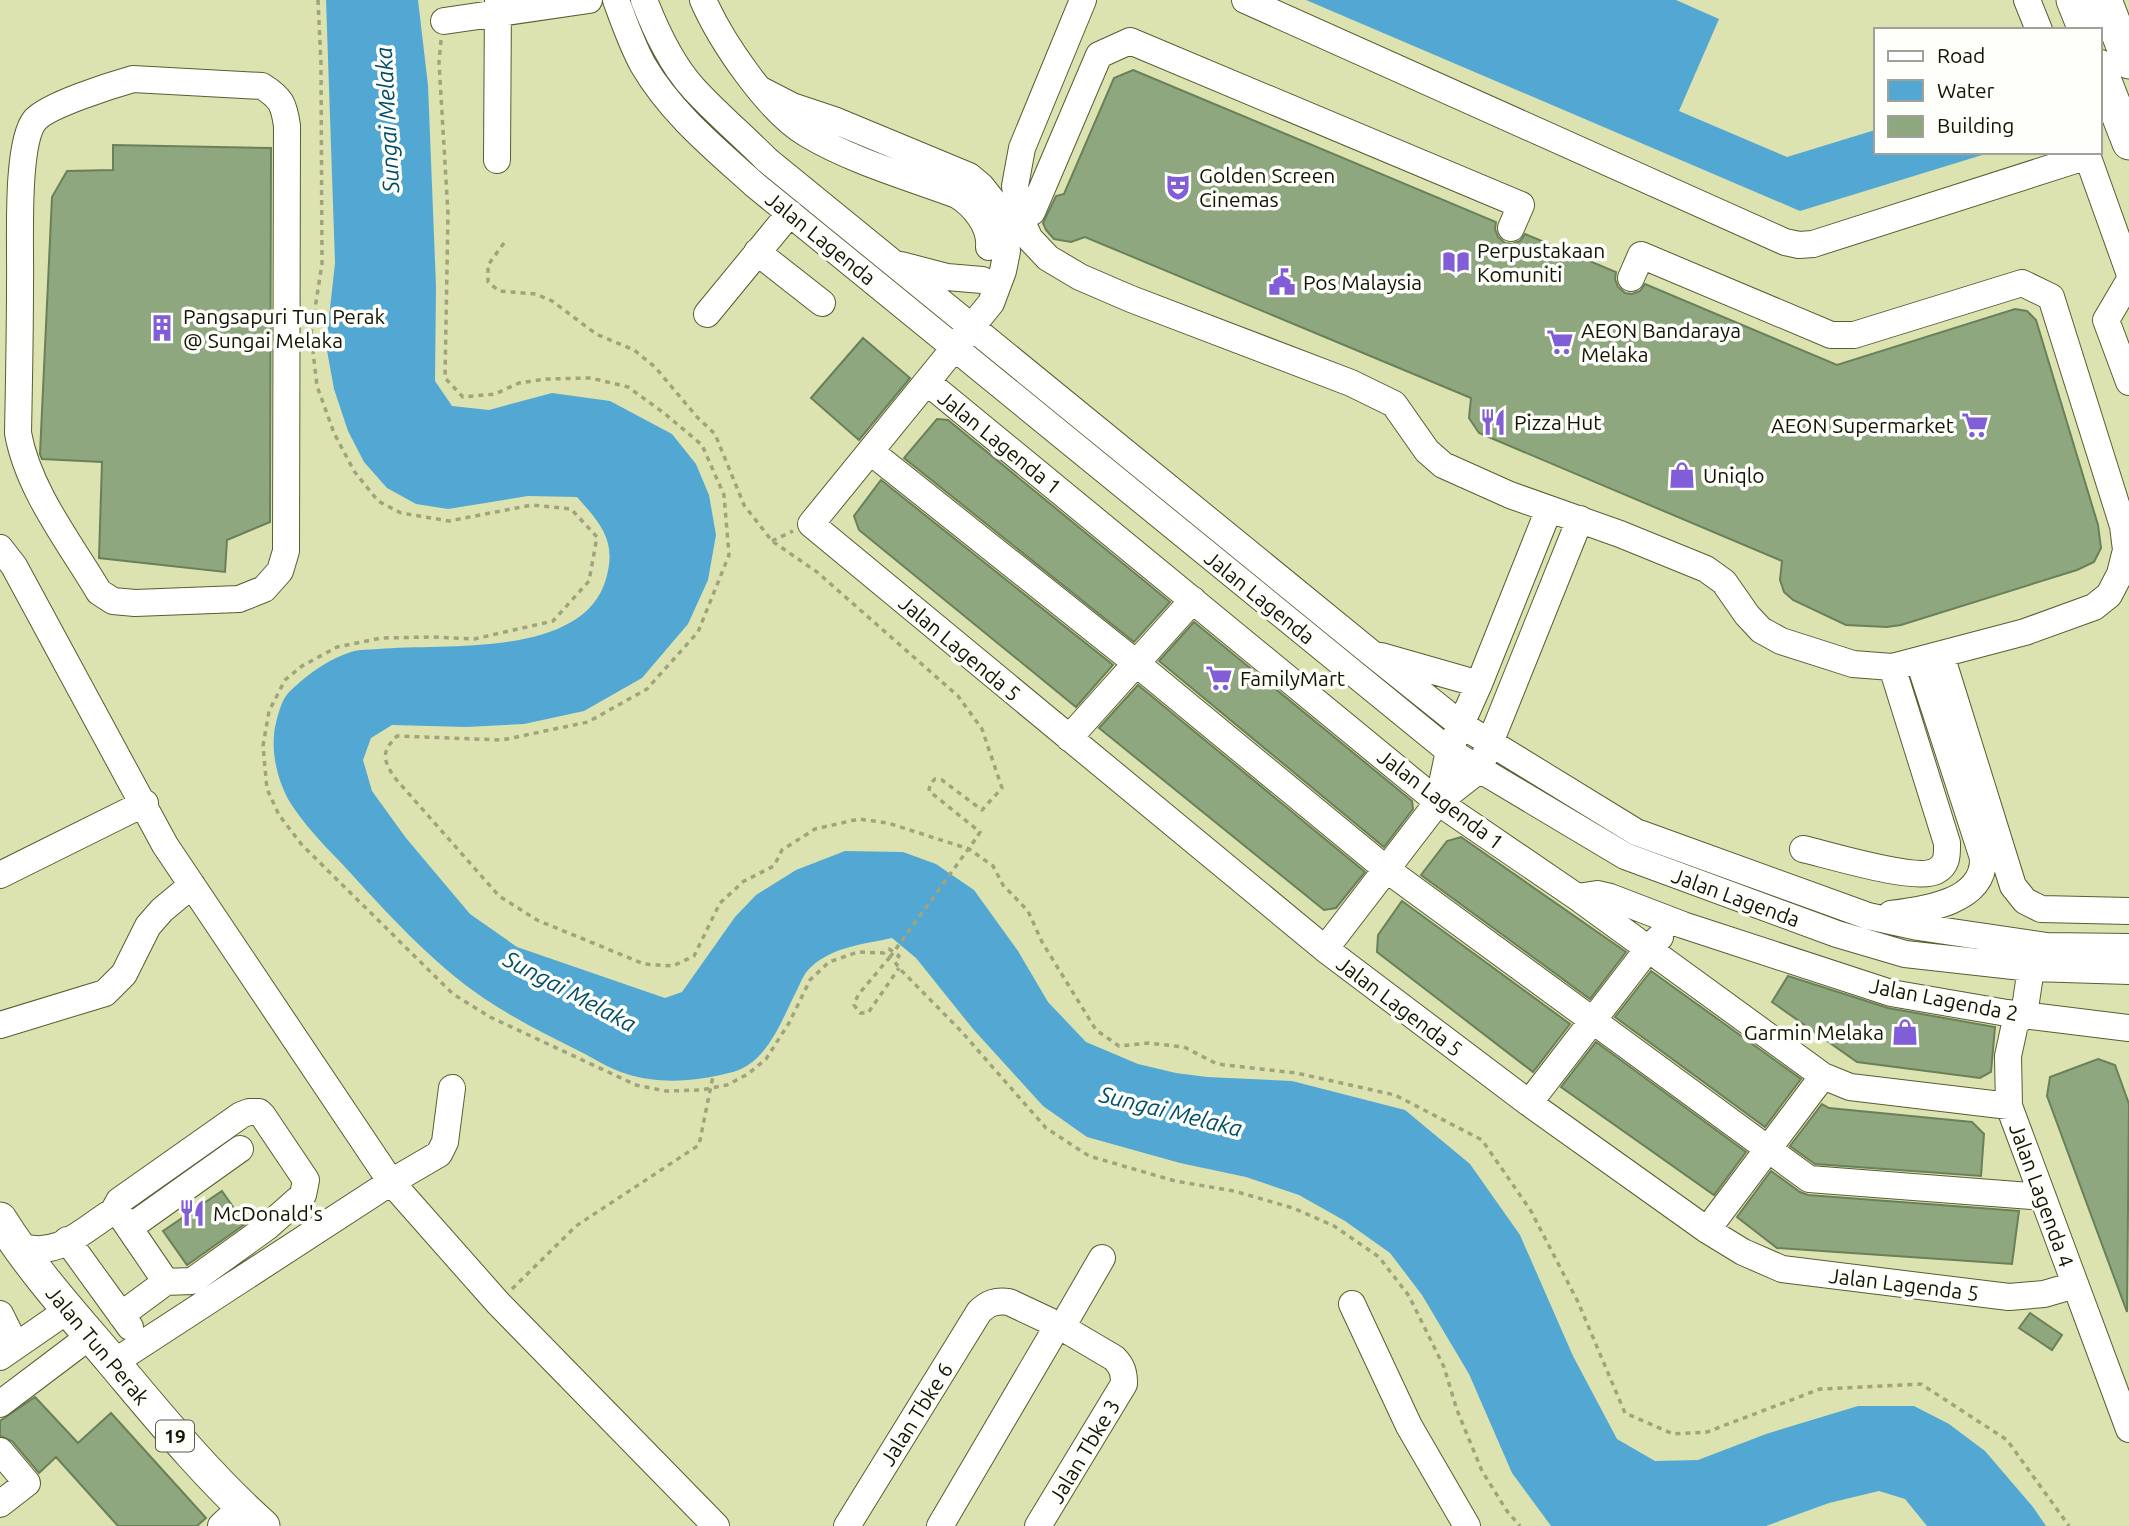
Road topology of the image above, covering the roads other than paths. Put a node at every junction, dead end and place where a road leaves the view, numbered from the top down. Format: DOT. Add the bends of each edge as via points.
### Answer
graph roads {
  1 [pos="589,0"];
  2 [pos="616,0"];
  3 [pos="644,0"];
  4 [pos="703,0"];
  5 [pos="1083,0"];
  6 [pos="1245,0"];
  7 [pos="2027,0"];
  8 [pos="2073,0"];
  9 [pos="2105,0"];
  10 [pos="498,7"];
  11 [pos="444,21"];
  12 [pos="2038,28"];
  13 [pos="2084,28"];
  14 [pos="2129,62"];
  15 [pos="2101,71"];
  16 [pos="761,90"];
  17 [pos="2129,143"];
  18 [pos="2087,154"];
  19 [pos="497,160"];
  20 [pos="11,186"];
  21 [pos="790,213"];
  22 [pos="1019,216"];
  23 [pos="11,228"];
  24 [pos="1511,228"];
  25 [pos="757,253"];
  26 [pos="893,263"];
  27 [pos="2129,272"];
  28 [pos="1631,278"];
  29 [pos="982,280"];
  30 [pos="2129,281"];
  31 [pos="822,303"];
  32 [pos="707,314"];
  33 [pos="962,336"];
  34 [pos="927,382"];
  35 [pos="2129,382"];
  36 [pos="871,452"];
  37 [pos="2121,485"];
  38 [pos="1549,509"];
  39 [pos="1580,519"];
  40 [pos="0,548"];
  41 [pos="1193,600"];
  42 [pos="1370,652"];
  43 [pos="1930,658"];
  44 [pos="1136,663"];
  45 [pos="1892,667"];
  46 [pos="1479,684"];
  47 [pos="1460,724"];
  48 [pos="1069,738"];
  49 [pos="1490,744"];
  50 [pos="1449,751"];
  51 [pos="1479,770"];
  52 [pos="1438,802"];
  53 [pos="145,803"];
  54 [pos="1803,849"];
  55 [pos="1386,869"];
  56 [pos="0,875"];
  57 [pos="192,885"];
  58 [pos="1577,897"];
  59 [pos="2129,911"];
  60 [pos="1868,916"];
  61 [pos="1683,925"];
  62 [pos="2003,941"];
  63 [pos="2047,946"];
  64 [pos="2129,947"];
  65 [pos="1325,949"];
  66 [pos="1648,949"];
  67 [pos="2022,965"];
  68 [pos="2129,971"];
  69 [pos="2015,1017"];
  70 [pos="1593,1020"];
  71 [pos="0,1026"];
  72 [pos="2129,1029"];
  73 [pos="1823,1076"];
  74 [pos="452,1088"];
  75 [pos="1529,1102"];
  76 [pos="2009,1107"];
  77 [pos="1770,1148"];
  78 [pos="240,1149"];
  79 [pos="391,1182"];
  80 [pos="2043,1197"];
  81 [pos="121,1220"];
  82 [pos="1707,1230"];
  83 [pos="7,1233"];
  84 [pos="68,1240"];
  85 [pos="1102,1258"];
  86 [pos="164,1282"];
  87 [pos="2075,1285"];
  88 [pos="1352,1304"];
  89 [pos="68,1310"];
  90 [pos="0,1314"];
  91 [pos="121,1315"];
  92 [pos="1060,1326"];
  93 [pos="90,1336"];
  94 [pos="142,1344"];
  95 [pos="8,1352"];
  96 [pos="113,1363"];
  97 [pos="0,1404"];
  98 [pos="2129,1429"];
  99 [pos="0,1451"];
  100 [pos="0,1504"];
  101 [pos="242,1520"];
  102 [pos="716,1526"];
  103 [pos="847,1526"];
  104 [pos="940,1526"];
  105 [pos="1038,1526"];
  106 [pos="1467,1526"];
  1 -- 10 [label="street"];
  2 -- 21 [label="street, Jalan Lagenda" via="643,66 686,123"];
  3 -- 26 [label="street, Jalan Lagenda" via="659,35 692,87 768,160"];
  4 -- 16 [label="street" via="737,62"];
  5 -- 22 [label="street" via="1022,148 1015,186"];
  6 -- 18 [label="street" via="1799,245"];
  7 -- 12 [label="street"];
  8 -- 13 [label="main road"];
  9 -- 14 [label="main road"];
  10 -- 11 [label="street"];
  10 -- 19 [label="street"];
  15 -- 17 [label="main road"];
  16 -- 29 [label="street" via="806,134 970,203 990,240"];
  16 -- 33 [label="street" via="969,176 981,186 1003,225 1007,251 991,303"];
  18 -- 27 [label="street"];
  20 -- 23 [label="street"];
  20 -- 23 [label="street" via="36,119 133,79 262,86 276,95 287,126 286,551 280,571 264,589 239,599 135,603 113,601 99,593 30,477 22,454"];
  21 -- 25 [label="street"];
  21 -- 33 [label="street, Jalan Lagenda"];
  22 -- 24 [label="street" via="1032,212 1099,55 1130,41 1521,205"];
  22 -- 38 [label="street" via="1030,239 1048,258 1080,277 1394,404 1427,451 1443,465"];
  25 -- 31 [label="street"];
  25 -- 32 [label="street"];
  26 -- 29 [label="street" via="947,277"];
  26 -- 33 [label="street, Jalan Lagenda"];
  28 -- 37 [label="street" via="1641,255 1831,335 1854,335 2021,283 2051,297 2102,454"];
  29 -- 33 [label="street"];
  30 -- 35 [label="street" via="2106,320"];
  33 -- 34 [label="street"];
  33 -- 42 [label="street, Jalan Lagenda"];
  33 -- 50 [label="street, Jalan Lagenda"];
  34 -- 36 [label="street"];
  34 -- 41 [label="street, Jalan Lagenda 1"];
  36 -- 44 [label="street"];
  36 -- 48 [label="street, Jalan Lagenda 5" via="811,524"];
  37 -- 43 [label="street" via="2126,550 2109,595 2069,617"];
  38 -- 39 [label="street"];
  38 -- 46 [label="street"];
  39 -- 45 [label="street" via="1706,569 1724,582 1761,629 1781,641 1853,664"];
  39 -- 49 [label="street"];
  40 -- 53 [label="street"];
  41 -- 44 [label="street"];
  41 -- 52 [label="street, Jalan Lagenda 1"];
  42 -- 46 [label="street"];
  42 -- 47 [label="street, Jalan Lagenda"];
  43 -- 45 [label="street"];
  43 -- 59 [label="street" via="2013,886 2025,901 2042,909"];
  43 -- 60 [label="street" via="1984,871 1969,890 1926,910"];
  44 -- 48 [label="street"];
  44 -- 55 [label="street"];
  45 -- 54 [label="street" via="1947,843 1947,858 1937,871 1915,875"];
  46 -- 47 [label="street"];
  47 -- 49 [label="street, Jalan Lagenda"];
  47 -- 50 [label="street"];
  48 -- 65 [label="street, Jalan Lagenda 5"];
  49 -- 51 [label="street"];
  49 -- 60 [label="street, Jalan Lagenda" via="1636,832"];
  50 -- 51 [label="street, Jalan Lagenda"];
  50 -- 52 [label="street"];
  51 -- 52 [label="street"];
  51 -- 67 [label="street, Jalan Lagenda" via="1625,856 1870,945 1934,959"];
  52 -- 55 [label="street"];
  52 -- 58 [label="street, Jalan Lagenda 1"];
  53 -- 56 [label="street"];
  53 -- 57 [label="street" via="165,845"];
  55 -- 65 [label="street"];
  55 -- 70 [label="street"];
  57 -- 71 [label="street" via="148,926 124,974 105,993"];
  57 -- 79 [label="street"];
  58 -- 61 [label="street, Jalan Lagenda 2" via="1610,897"];
  58 -- 66 [label="street, Jalan Lagenda 1"];
  60 -- 62 [label="street, Jalan Lagenda"];
  61 -- 66 [label="street"];
  61 -- 69 [label="street, Jalan Lagenda 2" via="1891,993"];
  62 -- 63 [label="street, Jalan Lagenda"];
  62 -- 67 [label="street"];
  63 -- 64 [label="street, Jalan Lagenda"];
  63 -- 67 [label="street"];
  65 -- 75 [label="street, Jalan Lagenda 5"];
  66 -- 70 [label="street"];
  66 -- 73 [label="street, Jalan Lagenda 1"];
  67 -- 68 [label="street, Jalan Lagenda"];
  67 -- 69 [label="street, Jalan Lagenda 4"];
  69 -- 72 [label="street, Jalan Lagenda 2"];
  69 -- 76 [label="street, Jalan Lagenda 4" via="2008,1056"];
  70 -- 75 [label="street"];
  70 -- 77 [label="street"];
  73 -- 76 [label="street, Jalan Lagenda 1" via="1850,1087"];
  73 -- 77 [label="street"];
  74 -- 79 [label="street" via="445,1142 439,1154"];
  75 -- 82 [label="street, Jalan Lagenda 5"];
  76 -- 80 [label="street, Jalan Lagenda 4"];
  77 -- 80 [label="street" via="1809,1179"];
  77 -- 82 [label="street"];
  78 -- 81 [label="street"];
  79 -- 94 [label="street"];
  79 -- 102 [label="street" via="498,1303"];
  80 -- 87 [label="street, Jalan Lagenda 4"];
  81 -- 84 [label="street"];
  81 -- 86 [label="street"];
  81 -- 86 [label="street" via="119,1202 241,1115 259,1112 263,1116 306,1180 303,1195 192,1281"];
  82 -- 87 [label="street, Jalan Lagenda 5" via="1782,1269 2009,1297"];
  83 -- 84 [label="street" via="44,1251"];
  83 -- 89 [label="main road, Jalan Tun Perak / 19"];
  84 -- 91 [label="street"];
  85 -- 92 [label="street"];
  86 -- 91 [label="street"];
  87 -- 98 [label="street, Jalan Lagenda 4"];
  88 -- 106 [label="street" via="1409,1426"];
  89 -- 93 [label="main road, Jalan Tun Perak / 19"];
  89 -- 95 [label="street"];
  90 -- 95 [label="street"];
  91 -- 94 [label="street"];
  92 -- 103 [label="street, Jalan Tbke 6" via="1009,1302 988,1304 979,1312"];
  92 -- 104 [label="street"];
  92 -- 105 [label="street, Jalan Tbke 3" via="1114,1358 1121,1365 1124,1384"];
  93 -- 96 [label="main road, Jalan Tun Perak / 19"];
  93 -- 97 [label="street"];
  94 -- 96 [label="street"];
  96 -- 101 [label="main road, Jalan Tun Perak / 19"];
  99 -- 100 [label="street" via="27,1483"];
}
